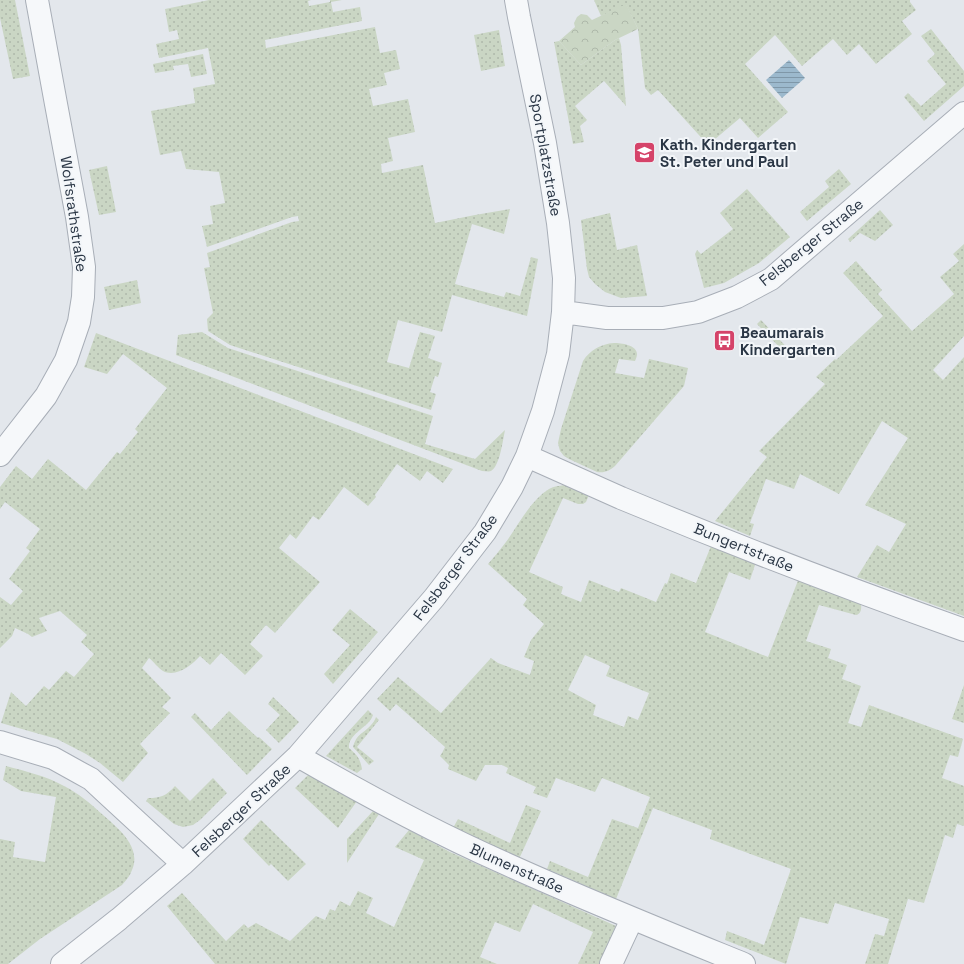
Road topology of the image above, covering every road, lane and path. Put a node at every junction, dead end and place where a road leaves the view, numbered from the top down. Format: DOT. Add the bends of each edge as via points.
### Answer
graph roads {
  1 [pos="37,0"];
  2 [pos="516,0"];
  3 [pos="964,113"];
  4 [pos="563,312"];
  5 [pos="0,455"];
  6 [pos="527,456"];
  7 [pos="964,630"];
  8 [pos="0,742"];
  9 [pos="298,756"];
  10 [pos="183,864"];
  11 [pos="632,919"];
  12 [pos="62,964"];
  13 [pos="612,964"];
  14 [pos="744,964"];
  1 -- 5 [label="street, Wolfsrathstraße" via="77,216 84,267 83,297 79,322 66,360 46,396"];
  2 -- 4 [label="street, Sportplatzstraße" via="558,222 564,278"];
  3 -- 4 [label="street, Felsberger Straße" via="771,279 738,297 698,312 663,318 607,318"];
  4 -- 6 [label="street, Felsberger Straße" via="558,354 543,411"];
  6 -- 7 [label="street, Bungertstraße" via="754,551"];
  6 -- 9 [label="street, Felsberger Straße" via="485,532 434,598"];
  8 -- 10 [label="street" via="52,758 91,780"];
  9 -- 10 [label="street, Felsberger Straße"];
  9 -- 11 [label="street, Blumenstraße" via="408,817"];
  10 -- 12 [label="street, Felsberger Straße"];
  11 -- 13 [label="street"];
  11 -- 14 [label="street, Blumenstraße"];
}
